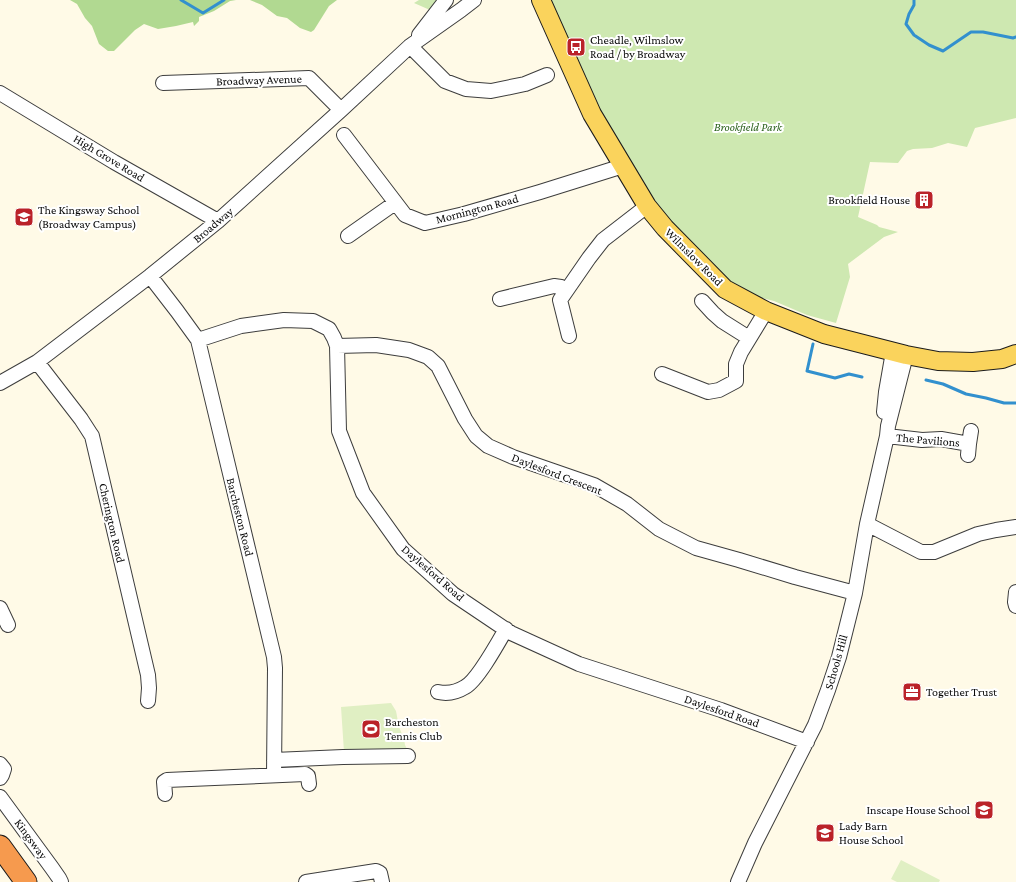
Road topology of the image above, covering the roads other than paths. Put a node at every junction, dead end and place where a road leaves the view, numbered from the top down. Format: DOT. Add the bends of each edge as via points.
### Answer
graph roads {
  1 [pos="446,0"];
  2 [pos="474,0"];
  3 [pos="541,0"];
  4 [pos="410,46"];
  5 [pos="547,75"];
  6 [pos="163,84"];
  7 [pos="0,93"];
  8 [pos="341,110"];
  9 [pos="344,135"];
  10 [pos="624,166"];
  11 [pos="395,203"];
  12 [pos="647,206"];
  13 [pos="218,221"];
  14 [pos="348,236"];
  15 [pos="150,276"];
  16 [pos="567,290"];
  17 [pos="500,299"];
  18 [pos="702,301"];
  19 [pos="766,310"];
  20 [pos="569,336"];
  21 [pos="749,338"];
  22 [pos="198,340"];
  23 [pos="337,346"];
  24 [pos="899,354"];
  25 [pos="1016,354"];
  26 [pos="37,362"];
  27 [pos="662,374"];
  28 [pos="0,384"];
  29 [pos="887,431"];
  30 [pos="970,443"];
  31 [pos="867,524"];
  32 [pos="1016,528"];
  33 [pos="1016,592"];
  34 [pos="855,593"];
  35 [pos="1016,606"];
  36 [pos="0,608"];
  37 [pos="8,625"];
  38 [pos="506,629"];
  39 [pos="438,692"];
  40 [pos="148,701"];
  41 [pos="807,742"];
  42 [pos="408,756"];
  43 [pos="274,760"];
  44 [pos="0,764"];
  45 [pos="274,775"];
  46 [pos="0,778"];
  47 [pos="308,784"];
  48 [pos="165,794"];
  49 [pos="0,797"];
  50 [pos="0,846"];
  51 [pos="0,866"];
  52 [pos="379,876"];
  53 [pos="11,882"];
  54 [pos="26,882"];
  55 [pos="60,882"];
  56 [pos="306,882"];
  57 [pos="738,882"];
  1 -- 4 [label="street, Broadway"];
  2 -- 4 [label="street, Broadway"];
  3 -- 10 [label="main road, Wilmslow Road" via="592,114"];
  4 -- 5 [label="street" via="445,81 466,89 491,91 525,84"];
  4 -- 8 [label="street, Broadway"];
  6 -- 8 [label="street, Broadway Avenue" via="309,78"];
  7 -- 13 [label="street, High Grove Road"];
  8 -- 13 [label="street, Broadway"];
  9 -- 11 [label="street, Mornington Road"];
  10 -- 11 [label="street, Mornington Road" via="532,195 426,223 405,215"];
  10 -- 12 [label="main road, Wilmslow Road"];
  11 -- 14 [label="street"];
  12 -- 16 [label="street" via="603,240"];
  12 -- 19 [label="main road, Wilmslow Road" via="725,289"];
  13 -- 15 [label="street, Broadway"];
  15 -- 22 [label="street, Barcheston Road"];
  15 -- 26 [label="street, Broadway"];
  16 -- 17 [label="street" via="554,286"];
  16 -- 20 [label="street" via="560,300"];
  18 -- 21 [label="street" via="722,321"];
  19 -- 21 [label="street"];
  19 -- 24 [label="main road, Wilmslow Road" via="824,334 830,341"];
  21 -- 27 [label="street" via="736,364 740,385 708,392"];
  22 -- 23 [label="street, Daylesford Road" via="242,326 284,320 313,321 329,329"];
  22 -- 43 [label="street, Barcheston Road" via="274,657"];
  23 -- 34 [label="street, Daylesford Crescent" via="376,345 409,350 428,357 438,366 476,436 488,446 594,485 627,504 659,529 696,548"];
  23 -- 38 [label="street, Daylesford Road" via="339,431 363,493 403,549 453,594"];
  24 -- 25 [label="main road, Wilmslow Road" via="938,361 972,362"];
  24 -- 29 [label="street, Schools Hill" via="886,392 884,413"];
  26 -- 28 [label="street, Broadway"];
  26 -- 40 [label="street, Cherington Road" via="92,436 148,675"];
  29 -- 30 [label="street, The Pavilions" via="922,440 941,439"];
  29 -- 31 [label="street, Schools Hill"];
  31 -- 32 [label="street" via="921,552 934,552 978,534"];
  31 -- 34 [label="street, Schools Hill"];
  33 -- 35 [label="street"];
  34 -- 41 [label="street, Schools Hill" via="839,657"];
  36 -- 37 [label="street"];
  38 -- 39 [label="street" via="482,669 466,687 445,694"];
  38 -- 41 [label="street, Daylesford Road" via="579,664 722,710"];
  41 -- 57 [label="street, Schools Hill"];
  42 -- 43 [label="street"];
  43 -- 45 [label="street, Barcheston Road"];
  44 -- 46 [label="street" via="4,769"];
  45 -- 47 [label="street" via="305,774 308,776"];
  45 -- 48 [label="street" via="167,780 164,782"];
  49 -- 55 [label="street, Kingsway"];
  50 -- 54 [label="highway"];
  51 -- 53 [label="highway"];
  52 -- 56 [label="street"];
}
